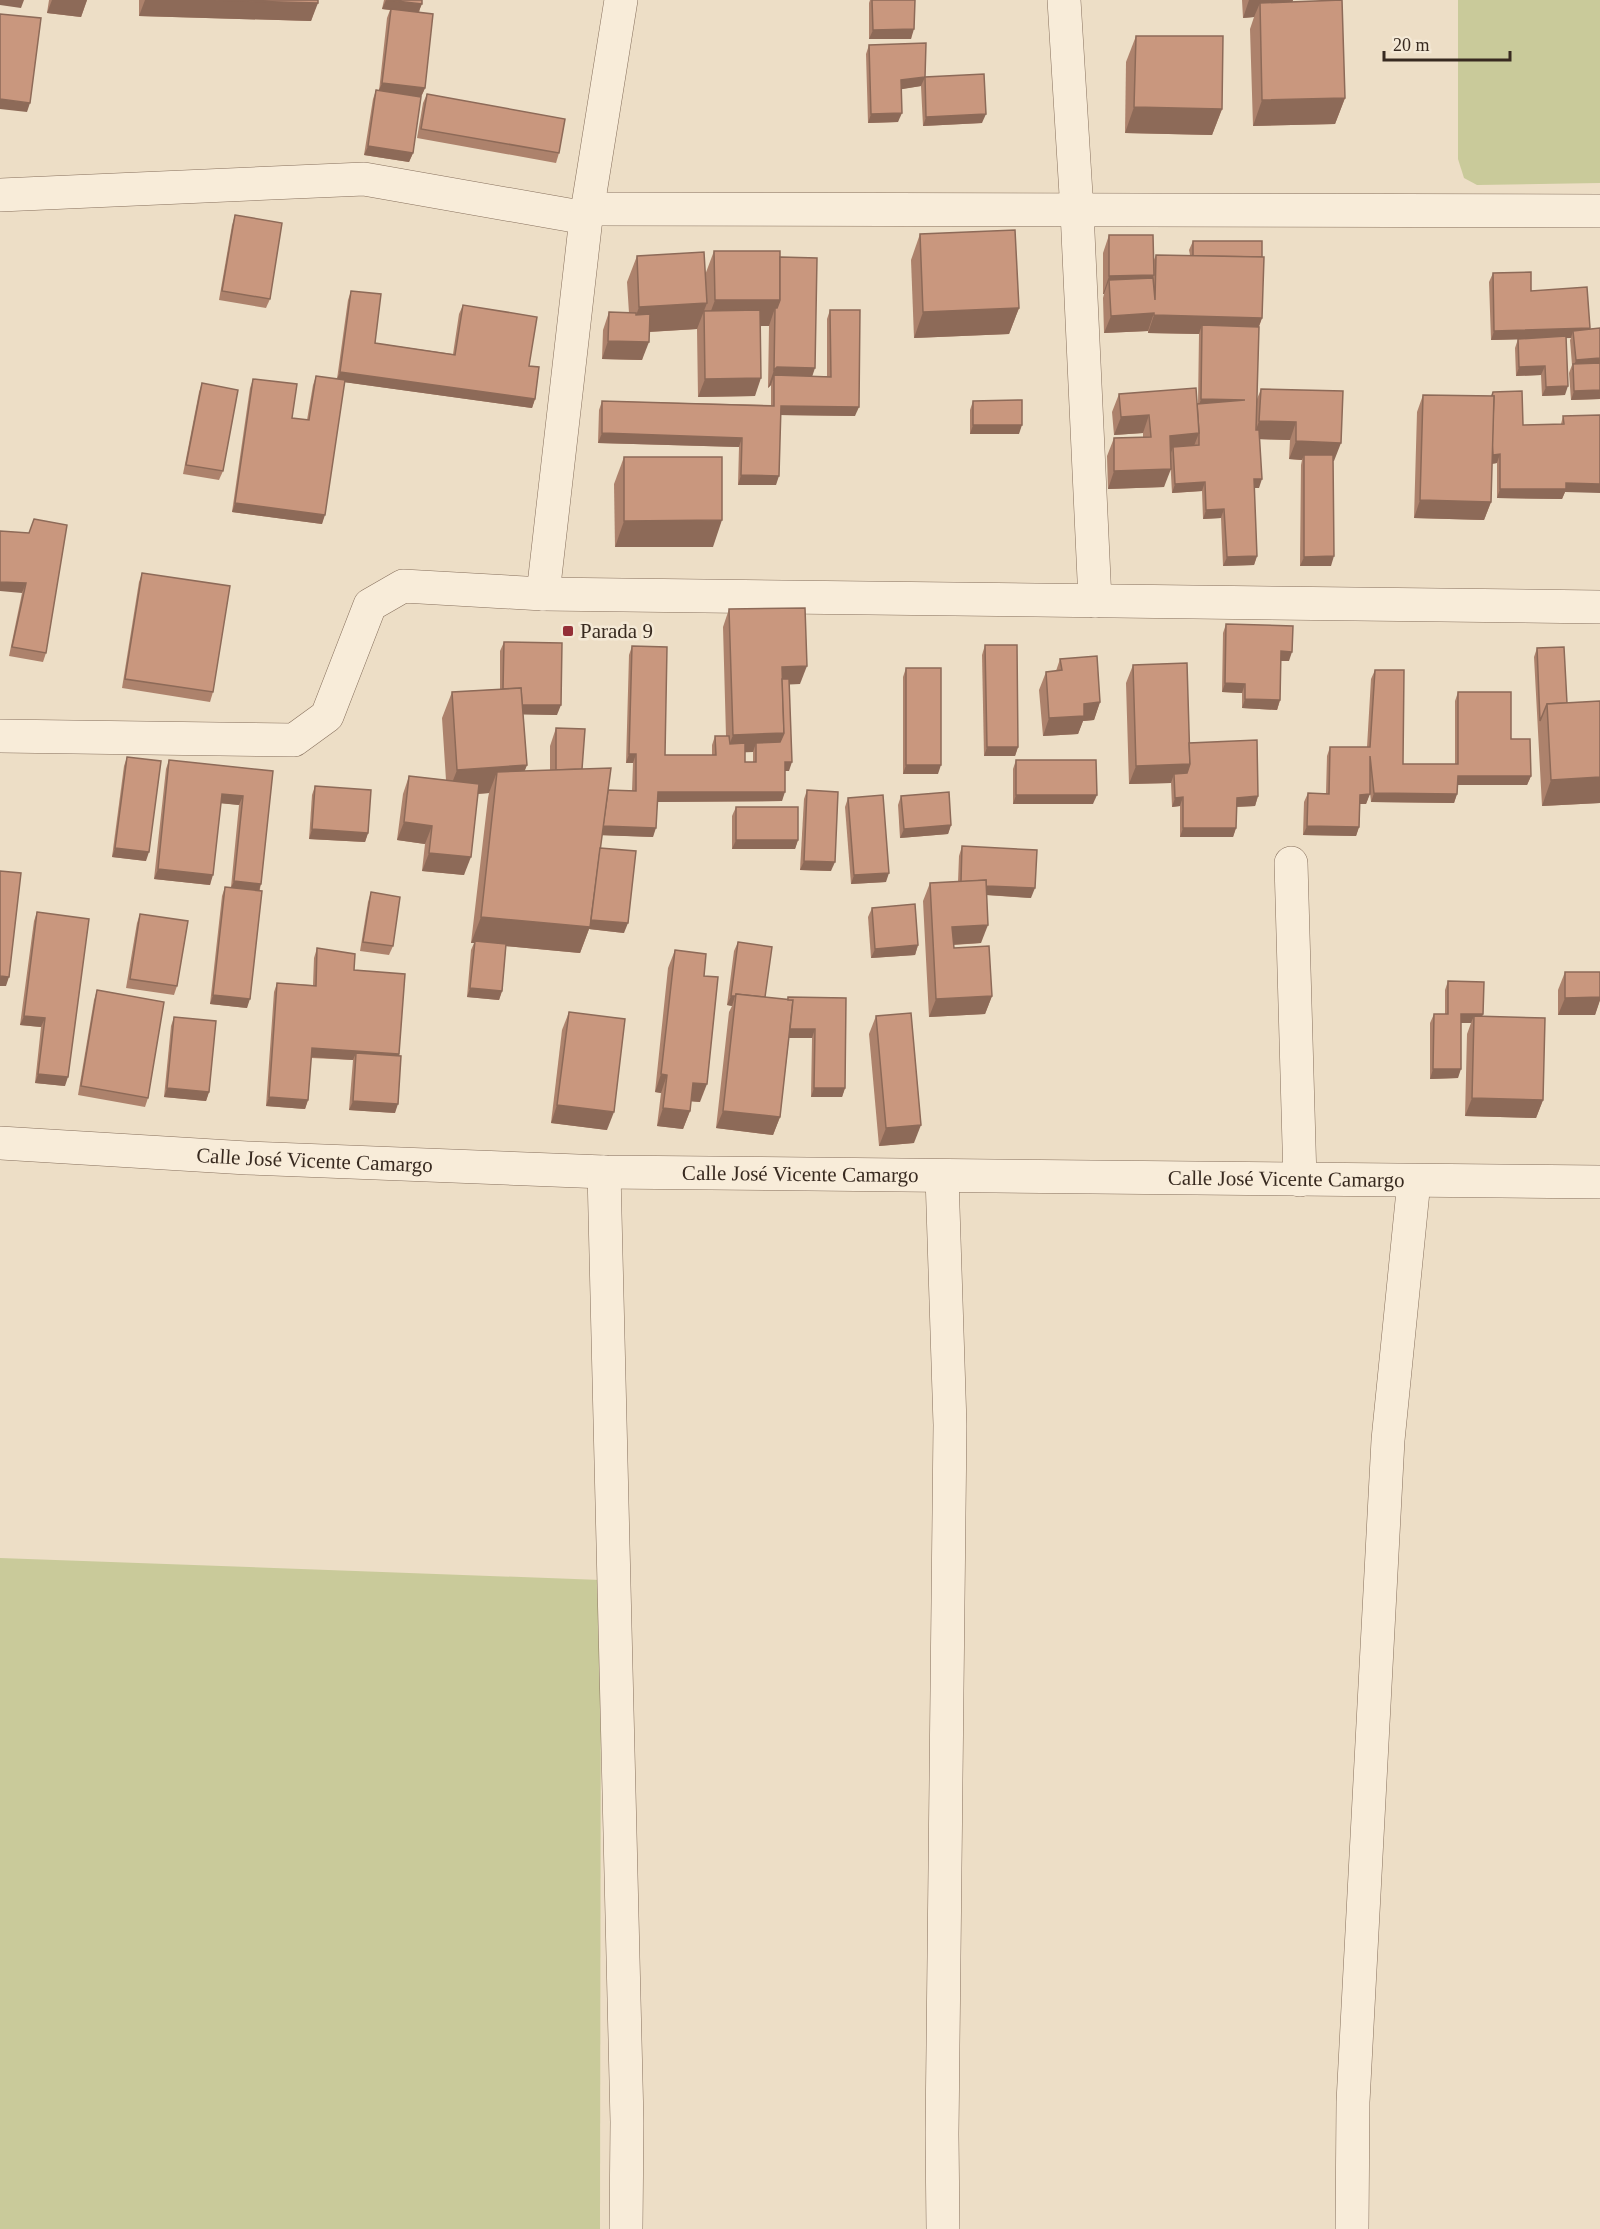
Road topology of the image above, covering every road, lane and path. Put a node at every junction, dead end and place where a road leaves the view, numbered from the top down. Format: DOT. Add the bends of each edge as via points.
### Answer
graph roads {
  1 [pos="621,0"];
  2 [pos="1064,0"];
  3 [pos="0,195"];
  4 [pos="1077,211"];
  5 [pos="1600,211"];
  6 [pos="587,214"];
  7 [pos="543,594"];
  8 [pos="1095,601"];
  9 [pos="1600,607"];
  10 [pos="0,736"];
  11 [pos="1291,863"];
  12 [pos="0,1143"];
  13 [pos="604,1172"];
  14 [pos="942,1176"];
  15 [pos="1300,1180"];
  16 [pos="1414,1181"];
  17 [pos="1600,1182"];
  18 [pos="626,2229"];
  19 [pos="943,2229"];
  20 [pos="1352,2229"];
  1 -- 6 [label="street"];
  2 -- 4 [label="street"];
  3 -- 6 [label="street" via="364,178"];
  4 -- 5 [label="street"];
  4 -- 6 [label="street"];
  4 -- 8 [label="street"];
  6 -- 7 [label="street"];
  7 -- 8 [label="street"];
  7 -- 10 [label="street" via="403,586 370,605 327,716 294,740"];
  8 -- 9 [label="street"];
  11 -- 15 [label="street"];
  12 -- 13 [label="street, Calle José Vicente Camargo" via="247,1158"];
  13 -- 14 [label="street, Calle José Vicente Camargo"];
  13 -- 18 [label="street" via="627,2110"];
  14 -- 15 [label="street, Calle José Vicente Camargo"];
  14 -- 19 [label="street" via="950,1425"];
  15 -- 16 [label="street, Calle José Vicente Camargo"];
  16 -- 17 [label="street, Calle José Vicente Camargo"];
  16 -- 20 [label="street" via="1388,1452 1353,2102"];
}
